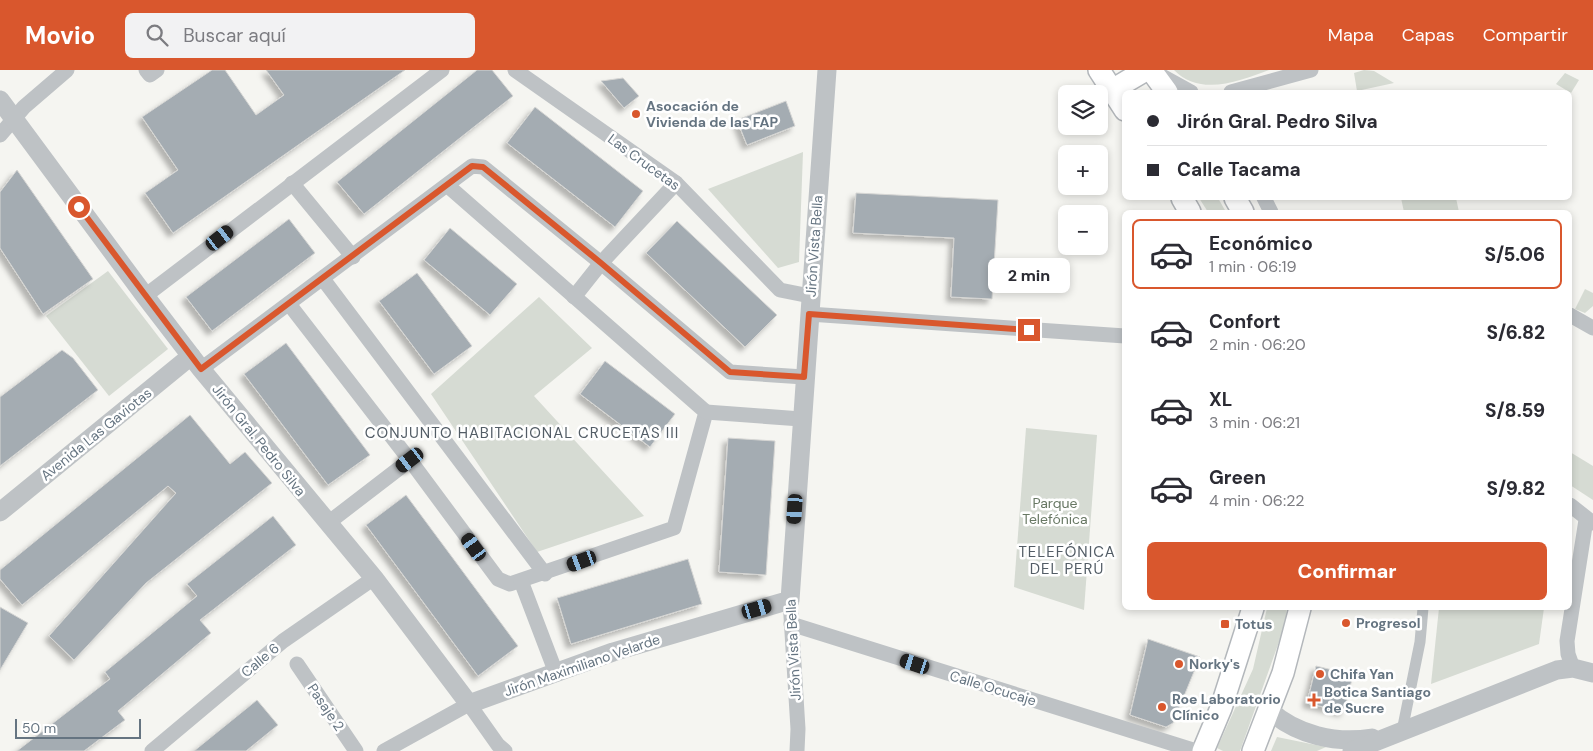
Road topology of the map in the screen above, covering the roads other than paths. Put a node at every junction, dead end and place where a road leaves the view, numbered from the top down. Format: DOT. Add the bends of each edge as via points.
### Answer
graph roads {
  1 [pos="68,70"];
  2 [pos="146,70"];
  3 [pos="157,70"];
  4 [pos="442,70"];
  5 [pos="826,70"];
  6 [pos="1098,70"];
  7 [pos="1146,70"];
  8 [pos="1152,70"];
  9 [pos="1311,70"];
  10 [pos="520,72"];
  11 [pos="1112,90"];
  12 [pos="1166,90"];
  13 [pos="1186,90"];
  14 [pos="1238,90"];
  15 [pos="0,100"];
  16 [pos="1122,105"];
  17 [pos="14,118"];
  18 [pos="0,135"];
  19 [pos="292,183"];
  20 [pos="676,183"];
  21 [pos="448,186"];
  22 [pos="353,257"];
  23 [pos="601,263"];
  24 [pos="323,279"];
  25 [pos="144,296"];
  26 [pos="574,297"];
  27 [pos="289,304"];
  28 [pos="809,305"];
  29 [pos="1572,316"];
  30 [pos="1593,328"];
  31 [pos="1122,336"];
  32 [pos="196,362"];
  33 [pos="804,377"];
  34 [pos="706,412"];
  35 [pos="801,419"];
  36 [pos="410,460"];
  37 [pos="1572,507"];
  38 [pos="0,512"];
  39 [pos="1590,522"];
  40 [pos="328,523"];
  41 [pos="545,574"];
  42 [pos="374,578"];
  43 [pos="521,581"];
  44 [pos="790,600"];
  45 [pos="1252,610"];
  46 [pos="1299,610"];
  47 [pos="1423,610"];
  48 [pos="791,624"];
  49 [pos="297,664"];
  50 [pos="1572,668"];
  51 [pos="556,673"];
  52 [pos="1593,673"];
  53 [pos="469,704"];
  54 [pos="1269,710"];
  55 [pos="1396,733"];
  56 [pos="499,749"];
  57 [pos="152,751"];
  58 [pos="356,751"];
  59 [pos="384,751"];
  60 [pos="797,751"];
  61 [pos="1196,751"];
  62 [pos="1202,751"];
  63 [pos="1253,751"];
  64 [pos="1352,751"];
  1 -- 17 [label="street"];
  2 -- 3 [label="street" via="150,75"];
  4 -- 19 [label="street"];
  5 -- 28 [label="street, Jirón Vista Bella"];
  6 -- 11 [label="main road"];
  7 -- 11 [label="main road"];
  8 -- 12 [label="main road"];
  8 -- 13 [label="street"];
  9 -- 14 [label="street"];
  10 -- 20 [label="street, Las Crucetas"];
  11 -- 16 [label="main road"];
  15 -- 17 [label="street, Jirón Gral. Pedro Silva"];
  17 -- 18 [label="street"];
  17 -- 25 [label="street, Jirón Gral. Pedro Silva"];
  19 -- 22 [label="street"];
  19 -- 25 [label="street"];
  20 -- 23 [label="street"];
  20 -- 28 [label="street, Las Crucetas" via="780,290"];
  21 -- 22 [label="street"];
  21 -- 23 [label="street" via="472,166 483,167"];
  21 -- 26 [label="street"];
  22 -- 24 [label="street"];
  23 -- 26 [label="street"];
  23 -- 33 [label="street" via="730,372"];
  24 -- 27 [label="street"];
  24 -- 41 [label="street"];
  25 -- 32 [label="street, Jirón Gral. Pedro Silva"];
  26 -- 34 [label="street"];
  27 -- 32 [label="street"];
  27 -- 36 [label="street"];
  28 -- 31 [label="street, Las Crucetas"];
  28 -- 33 [label="street, Jirón Vista Bella"];
  29 -- 30 [label="street"];
  32 -- 38 [label="street, Avenida Las Gaviotas"];
  32 -- 40 [label="street, Jirón Gral. Pedro Silva"];
  33 -- 35 [label="street, Jirón Vista Bella"];
  34 -- 35 [label="street"];
  34 -- 41 [label="street" via="674,528"];
  35 -- 44 [label="street, Jirón Vista Bella"];
  36 -- 40 [label="street"];
  36 -- 43 [label="street" via="498,579 510,584"];
  37 -- 39 [label="street"];
  39 -- 50 [label="street" via="1567,641"];
  40 -- 42 [label="street, Jirón Gral. Pedro Silva"];
  41 -- 43 [label="street"];
  42 -- 53 [label="street, Jirón Gral. Pedro Silva"];
  42 -- 57 [label="street, Calle 6" via="283,641"];
  43 -- 51 [label="street"];
  44 -- 48 [label="street, Jirón Vista Bella"];
  44 -- 51 [label="street, Jirón Maximiliano Velarde" via="613,652"];
  45 -- 62 [label="main road" via="1224,700"];
  46 -- 54 [label="main road" via="1283,673"];
  47 -- 55 [label="street" via="1420,642"];
  48 -- 60 [label="street, Jirón Vista Bella"];
  48 -- 61 [label="street, Calle Ocucaje"];
  49 -- 58 [label="street, Pasaje 2"];
  50 -- 52 [label="street"];
  50 -- 55 [label="street" via="1556,670"];
  51 -- 53 [label="street, Jirón Maximiliano Velarde"];
  53 -- 56 [label="street"];
  53 -- 59 [label="street, Jirón Maximiliano Velarde"];
  54 -- 55 [label="street" via="1290,727 1342,740"];
  54 -- 63 [label="main road"];
  55 -- 64 [label="street"];
}
